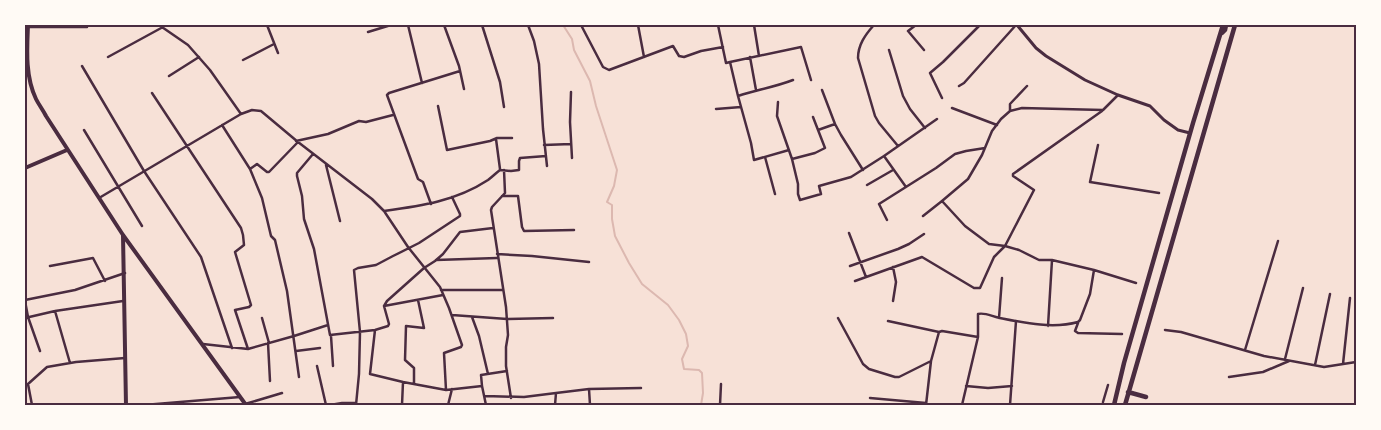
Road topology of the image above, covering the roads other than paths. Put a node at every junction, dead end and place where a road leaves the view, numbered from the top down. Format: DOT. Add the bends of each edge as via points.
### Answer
graph roads {
  1 [pos="159,25"];
  2 [pos="267,25"];
  3 [pos="391,25"];
  4 [pos="408,25"];
  5 [pos="444,25"];
  6 [pos="482,25"];
  7 [pos="528,25"];
  8 [pos="581,25"];
  9 [pos="638,25"];
  10 [pos="718,25"];
  11 [pos="754,25"];
  12 [pos="874,25"];
  13 [pos="916,25"];
  14 [pos="980,25"];
  15 [pos="1016,25"];
  16 [pos="1224,25"];
  17 [pos="1234,25"];
  18 [pos="28,26"];
  19 [pos="87,27"];
  20 [pos="163,28"];
  21 [pos="368,32"];
  22 [pos="274,44"];
  23 [pos="723,47"];
  24 [pos="888,50"];
  25 [pos="924,50"];
  26 [pos="278,53"];
  27 [pos="759,56"];
  28 [pos="108,57"];
  29 [pos="644,57"];
  30 [pos="750,57"];
  31 [pos="199,58"];
  32 [pos="243,60"];
  33 [pos="730,62"];
  34 [pos="82,66"];
  35 [pos="460,71"];
  36 [pos="169,76"];
  37 [pos="794,80"];
  38 [pos="811,80"];
  39 [pos="422,83"];
  40 [pos="959,86"];
  41 [pos="1027,86"];
  42 [pos="464,89"];
  43 [pos="756,90"];
  44 [pos="822,90"];
  45 [pos="571,92"];
  46 [pos="152,94"];
  47 [pos="1118,95"];
  48 [pos="738,96"];
  49 [pos="942,98"];
  50 [pos="778,102"];
  51 [pos="438,106"];
  52 [pos="504,107"];
  53 [pos="741,107"];
  54 [pos="952,108"];
  55 [pos="716,109"];
  56 [pos="1010,110"];
  57 [pos="1103,110"];
  58 [pos="241,114"];
  59 [pos="393,114"];
  60 [pos="813,117"];
  61 [pos="937,119"];
  62 [pos="835,124"];
  63 [pos="222,125"];
  64 [pos="997,125"];
  65 [pos="925,128"];
  66 [pos="84,130"];
  67 [pos="818,130"];
  68 [pos="1190,134"];
  69 [pos="512,138"];
  70 [pos="496,139"];
  71 [pos="297,142"];
  72 [pos="571,144"];
  73 [pos="544,145"];
  74 [pos="1098,145"];
  75 [pos="187,146"];
  76 [pos="898,146"];
  77 [pos="985,148"];
  78 [pos="68,150"];
  79 [pos="789,150"];
  80 [pos="313,154"];
  81 [pos="546,156"];
  82 [pos="884,156"];
  83 [pos="765,157"];
  84 [pos="572,158"];
  85 [pos="792,159"];
  86 [pos="326,164"];
  87 [pos="547,166"];
  88 [pos="25,168"];
  89 [pos="250,169"];
  90 [pos="500,170"];
  91 [pos="504,170"];
  92 [pos="863,170"];
  93 [pos="893,170"];
  94 [pos="144,171"];
  95 [pos="868,185"];
  96 [pos="118,186"];
  97 [pos="906,187"];
  98 [pos="1159,193"];
  99 [pos="775,194"];
  100 [pos="502,196"];
  101 [pos="452,197"];
  102 [pos="99,198"];
  103 [pos="942,201"];
  104 [pos="432,204"];
  105 [pos="384,211"];
  106 [pos="923,216"];
  107 [pos="887,220"];
  108 [pos="340,221"];
  109 [pos="142,226"];
  110 [pos="493,228"];
  111 [pos="574,230"];
  112 [pos="849,233"];
  113 [pos="924,234"];
  114 [pos="123,235"];
  115 [pos="1278,241"];
  116 [pos="1005,246"];
  117 [pos="408,248"];
  118 [pos="497,256"];
  119 [pos="436,260"];
  120 [pos="1052,260"];
  121 [pos="589,262"];
  122 [pos="860,262"];
  123 [pos="50,266"];
  124 [pos="850,266"];
  125 [pos="893,267"];
  126 [pos="424,268"];
  127 [pos="1094,270"];
  128 [pos="125,273"];
  129 [pos="866,277"];
  130 [pos="1002,278"];
  131 [pos="105,281"];
  132 [pos="855,281"];
  133 [pos="1136,283"];
  134 [pos="1303,288"];
  135 [pos="441,290"];
  136 [pos="503,290"];
  137 [pos="1330,294"];
  138 [pos="443,295"];
  139 [pos="1350,298"];
  140 [pos="25,300"];
  141 [pos="125,300"];
  142 [pos="418,300"];
  143 [pos="893,301"];
  144 [pos="384,306"];
  145 [pos="55,311"];
  146 [pos="452,315"];
  147 [pos="26,317"];
  148 [pos="472,317"];
  149 [pos="262,318"];
  150 [pos="553,318"];
  151 [pos="838,318"];
  152 [pos="999,318"];
  153 [pos="507,319"];
  154 [pos="888,321"];
  155 [pos="1016,321"];
  156 [pos="1078,322"];
  157 [pos="328,325"];
  158 [pos="1048,326"];
  159 [pos="375,330"];
  160 [pos="1165,330"];
  161 [pos="360,332"];
  162 [pos="939,332"];
  163 [pos="1122,334"];
  164 [pos="294,336"];
  165 [pos="331,336"];
  166 [pos="978,337"];
  167 [pos="268,343"];
  168 [pos="203,344"];
  169 [pos="232,348"];
  170 [pos="248,348"];
  171 [pos="320,348"];
  172 [pos="296,350"];
  173 [pos="1245,350"];
  174 [pos="40,351"];
  175 [pos="125,358"];
  176 [pos="1285,360"];
  177 [pos="931,361"];
  178 [pos="1291,361"];
  179 [pos="1356,362"];
  180 [pos="70,363"];
  181 [pos="1343,364"];
  182 [pos="1315,365"];
  183 [pos="317,366"];
  184 [pos="332,366"];
  185 [pos="507,371"];
  186 [pos="488,374"];
  187 [pos="299,377"];
  188 [pos="1229,377"];
  189 [pos="270,381"];
  190 [pos="403,382"];
  191 [pos="414,384"];
  192 [pos="721,384"];
  193 [pos="26,385"];
  194 [pos="1108,385"];
  195 [pos="482,386"];
  196 [pos="966,386"];
  197 [pos="1012,386"];
  198 [pos="641,388"];
  199 [pos="452,389"];
  200 [pos="590,389"];
  201 [pos="446,390"];
  202 [pos="1128,392"];
  203 [pos="282,393"];
  204 [pos="556,393"];
  205 [pos="485,396"];
  206 [pos="1146,397"];
  207 [pos="240,398"];
  208 [pos="512,398"];
  209 [pos="870,398"];
  210 [pos="1103,402"];
  211 [pos="356,404"];
  212 [pos="926,404"];
  213 [pos="32,405"];
  214 [pos="126,405"];
  215 [pos="144,405"];
  216 [pos="246,405"];
  217 [pos="326,405"];
  218 [pos="330,405"];
  219 [pos="402,405"];
  220 [pos="448,405"];
  221 [pos="486,405"];
  222 [pos="555,405"];
  223 [pos="590,405"];
  224 [pos="720,405"];
  225 [pos="962,405"];
  226 [pos="1010,405"];
  227 [pos="1114,405"];
  228 [pos="1124,405"];
  1 -- 20 [label="street"];
  2 -- 22 [label="street"];
  3 -- 21 [label="street"];
  4 -- 39 [label="street"];
  5 -- 35 [label="street"];
  6 -- 52 [label="street" via="500,82"];
  7 -- 73 [label="street" via="539,64"];
  8 -- 29 [label="street" via="603,67 609,70"];
  9 -- 29 [label="street"];
  10 -- 23 [label="street"];
  11 -- 27 [label="street"];
  12 -- 76 [label="street" via="861,43 858,58 875,116"];
  13 -- 25 [label="street" via="908,31"];
  14 -- 49 [label="street" via="930,73"];
  15 -- 40 [label="street"];
  15 -- 47 [label="street" via="1046,56 1085,80"];
  16 -- 68 [label="highway"];
  17 -- 202 [label="highway"];
  18 -- 19 [label="street"];
  18 -- 78 [label="main road" via="27,52 35,97"];
  20 -- 28 [label="street"];
  20 -- 31 [label="street" via="188,45"];
  22 -- 26 [label="street"];
  22 -- 32 [label="street"];
  23 -- 29 [label="street" via="684,57 679,56 673,46"];
  23 -- 33 [label="street" via="726,62"];
  24 -- 65 [label="street" via="906,104"];
  27 -- 30 [label="street"];
  27 -- 38 [label="street" via="801,47"];
  30 -- 33 [label="street"];
  30 -- 43 [label="street"];
  31 -- 36 [label="street"];
  31 -- 58 [label="street"];
  33 -- 48 [label="street"];
  34 -- 94 [label="street"];
  35 -- 39 [label="street"];
  35 -- 42 [label="street"];
  37 -- 43 [label="street"];
  39 -- 59 [label="street" via="388,94"];
  41 -- 56 [label="street" via="1010,104"];
  43 -- 48 [label="street"];
  44 -- 62 [label="street"];
  45 -- 72 [label="street"];
  46 -- 75 [label="street"];
  47 -- 57 [label="street"];
  47 -- 68 [label="street" via="1150,106 1178,130"];
  48 -- 53 [label="street"];
  50 -- 79 [label="street" via="777,116"];
  51 -- 70 [label="street" via="447,150"];
  53 -- 55 [label="street"];
  53 -- 83 [label="street" via="754,160"];
  54 -- 64 [label="street"];
  56 -- 57 [label="street"];
  56 -- 64 [label="street"];
  57 -- 116 [label="street" via="1013,174 1034,190"];
  58 -- 63 [label="street"];
  58 -- 71 [label="street" via="261,111"];
  59 -- 71 [label="street"];
  59 -- 104 [label="street" via="418,179"];
  60 -- 67 [label="street"];
  61 -- 65 [label="street"];
  62 -- 67 [label="street"];
  62 -- 92 [label="street"];
  63 -- 75 [label="street"];
  63 -- 89 [label="street"];
  64 -- 77 [label="street"];
  65 -- 76 [label="street"];
  66 -- 96 [label="street"];
  67 -- 85 [label="street" via="826,148"];
  68 -- 227 [label="highway"];
  69 -- 70 [label="street"];
  70 -- 90 [label="street"];
  71 -- 80 [label="street"];
  71 -- 89 [label="street" via="269,172 257,164"];
  72 -- 73 [label="street"];
  72 -- 84 [label="street"];
  73 -- 81 [label="street"];
  74 -- 98 [label="street" via="1090,182"];
  75 -- 94 [label="street"];
  75 -- 170 [label="street" via="241,228 244,245 235,252 251,305 236,310"];
  76 -- 82 [label="street"];
  77 -- 97 [label="street" via="955,154"];
  77 -- 103 [label="street" via="968,179"];
  78 -- 88 [label="main road"];
  78 -- 102 [label="main road"];
  79 -- 83 [label="street"];
  79 -- 85 [label="street"];
  80 -- 86 [label="street"];
  80 -- 157 [label="street" via="297,176"];
  81 -- 87 [label="street"];
  81 -- 91 [label="street" via="520,158 519,170"];
  82 -- 92 [label="street"];
  82 -- 93 [label="street"];
  83 -- 99 [label="street"];
  85 -- 92 [label="street" via="800,200 822,194 819,186"];
  86 -- 105 [label="street" via="372,198"];
  86 -- 108 [label="street"];
  89 -- 164 [label="street" via="275,240"];
  90 -- 91 [label="street"];
  90 -- 101 [label="street"];
  91 -- 100 [label="street" via="505,193"];
  93 -- 95 [label="street"];
  93 -- 97 [label="street"];
  94 -- 96 [label="street"];
  94 -- 169 [label="street" via="201,257"];
  96 -- 102 [label="street"];
  96 -- 109 [label="street"];
  97 -- 107 [label="street" via="879,204"];
  100 -- 110 [label="street" via="491,210"];
  100 -- 111 [label="street" via="518,196 524,231"];
  101 -- 104 [label="street"];
  101 -- 117 [label="street" via="460,216"];
  102 -- 114 [label="main road"];
  103 -- 106 [label="street"];
  103 -- 116 [label="street" via="965,226 989,244"];
  104 -- 105 [label="street"];
  105 -- 117 [label="street"];
  110 -- 118 [label="street"];
  110 -- 119 [label="street" via="460,232"];
  112 -- 122 [label="street"];
  113 -- 122 [label="street" via="898,249"];
  114 -- 128 [label="main road"];
  114 -- 168 [label="main road"];
  115 -- 173 [label="street"];
  116 -- 120 [label="street" via="1040,260"];
  116 -- 125 [label="street" via="994,257 977,289 922,257"];
  117 -- 126 [label="street"];
  117 -- 161 [label="street" via="376,264 354,270"];
  118 -- 119 [label="street"];
  118 -- 121 [label="street"];
  118 -- 136 [label="street"];
  119 -- 126 [label="street"];
  120 -- 127 [label="street"];
  120 -- 158 [label="street"];
  122 -- 124 [label="street"];
  122 -- 129 [label="street"];
  123 -- 131 [label="street" via="92,258"];
  125 -- 129 [label="street"];
  125 -- 143 [label="street" via="896,282"];
  126 -- 135 [label="street"];
  126 -- 144 [label="street"];
  127 -- 133 [label="street"];
  127 -- 156 [label="street" via="1090,294"];
  128 -- 131 [label="street"];
  128 -- 141 [label="main road"];
  129 -- 132 [label="street"];
  130 -- 152 [label="street"];
  131 -- 140 [label="street"];
  134 -- 176 [label="street"];
  135 -- 136 [label="street"];
  135 -- 138 [label="street"];
  136 -- 153 [label="street"];
  137 -- 182 [label="street"];
  138 -- 142 [label="street"];
  138 -- 146 [label="street"];
  139 -- 181 [label="street"];
  140 -- 147 [label="street"];
  141 -- 145 [label="street"];
  141 -- 175 [label="main road"];
  142 -- 144 [label="street"];
  142 -- 191 [label="street" via="424,328 406,326 405,360 414,368"];
  144 -- 159 [label="street" via="389,324"];
  145 -- 147 [label="street"];
  145 -- 180 [label="street"];
  146 -- 148 [label="street"];
  146 -- 201 [label="street" via="462,346 444,353"];
  147 -- 174 [label="street"];
  148 -- 153 [label="street"];
  148 -- 186 [label="street"];
  149 -- 167 [label="street"];
  150 -- 153 [label="street"];
  151 -- 177 [label="street" via="863,364 869,369 899,377"];
  152 -- 155 [label="street"];
  152 -- 166 [label="street" via="978,314"];
  153 -- 185 [label="street"];
  154 -- 162 [label="street"];
  155 -- 158 [label="street"];
  155 -- 197 [label="street"];
  156 -- 158 [label="street"];
  156 -- 163 [label="street" via="1076,333"];
  157 -- 164 [label="street"];
  157 -- 165 [label="street"];
  159 -- 161 [label="street"];
  159 -- 190 [label="street" via="370,374"];
  160 -- 173 [label="street"];
  161 -- 165 [label="street"];
  161 -- 211 [label="street"];
  162 -- 166 [label="street"];
  162 -- 177 [label="street"];
  164 -- 167 [label="street"];
  164 -- 172 [label="street"];
  165 -- 184 [label="street"];
  166 -- 196 [label="street"];
  167 -- 170 [label="street"];
  167 -- 189 [label="street"];
  168 -- 169 [label="street"];
  168 -- 207 [label="main road"];
  169 -- 170 [label="street"];
  171 -- 172 [label="street"];
  172 -- 187 [label="street"];
  173 -- 176 [label="street"];
  175 -- 180 [label="street"];
  175 -- 214 [label="main road"];
  176 -- 178 [label="street"];
  177 -- 212 [label="street"];
  178 -- 182 [label="street"];
  178 -- 188 [label="street" via="1263,372"];
  179 -- 181 [label="street"];
  180 -- 193 [label="street" via="48,367"];
  181 -- 182 [label="street"];
  183 -- 217 [label="street"];
  185 -- 186 [label="street"];
  185 -- 208 [label="street"];
  186 -- 195 [label="street" via="481,375"];
  190 -- 191 [label="street"];
  190 -- 219 [label="street"];
  191 -- 201 [label="street"];
  192 -- 224 [label="street"];
  193 -- 213 [label="street"];
  194 -- 210 [label="street"];
  195 -- 199 [label="street"];
  195 -- 205 [label="street"];
  196 -- 197 [label="street"];
  196 -- 225 [label="street"];
  197 -- 226 [label="street"];
  198 -- 200 [label="street"];
  199 -- 201 [label="street"];
  199 -- 220 [label="street"];
  200 -- 204 [label="street"];
  200 -- 223 [label="street"];
  202 -- 206 [label="highway"];
  202 -- 228 [label="highway"];
  203 -- 216 [label="street"];
  204 -- 208 [label="street"];
  204 -- 222 [label="street"];
  205 -- 208 [label="street"];
  205 -- 221 [label="street"];
  207 -- 215 [label="street"];
  207 -- 216 [label="main road"];
  209 -- 212 [label="street"];
  211 -- 218 [label="street"];
}
